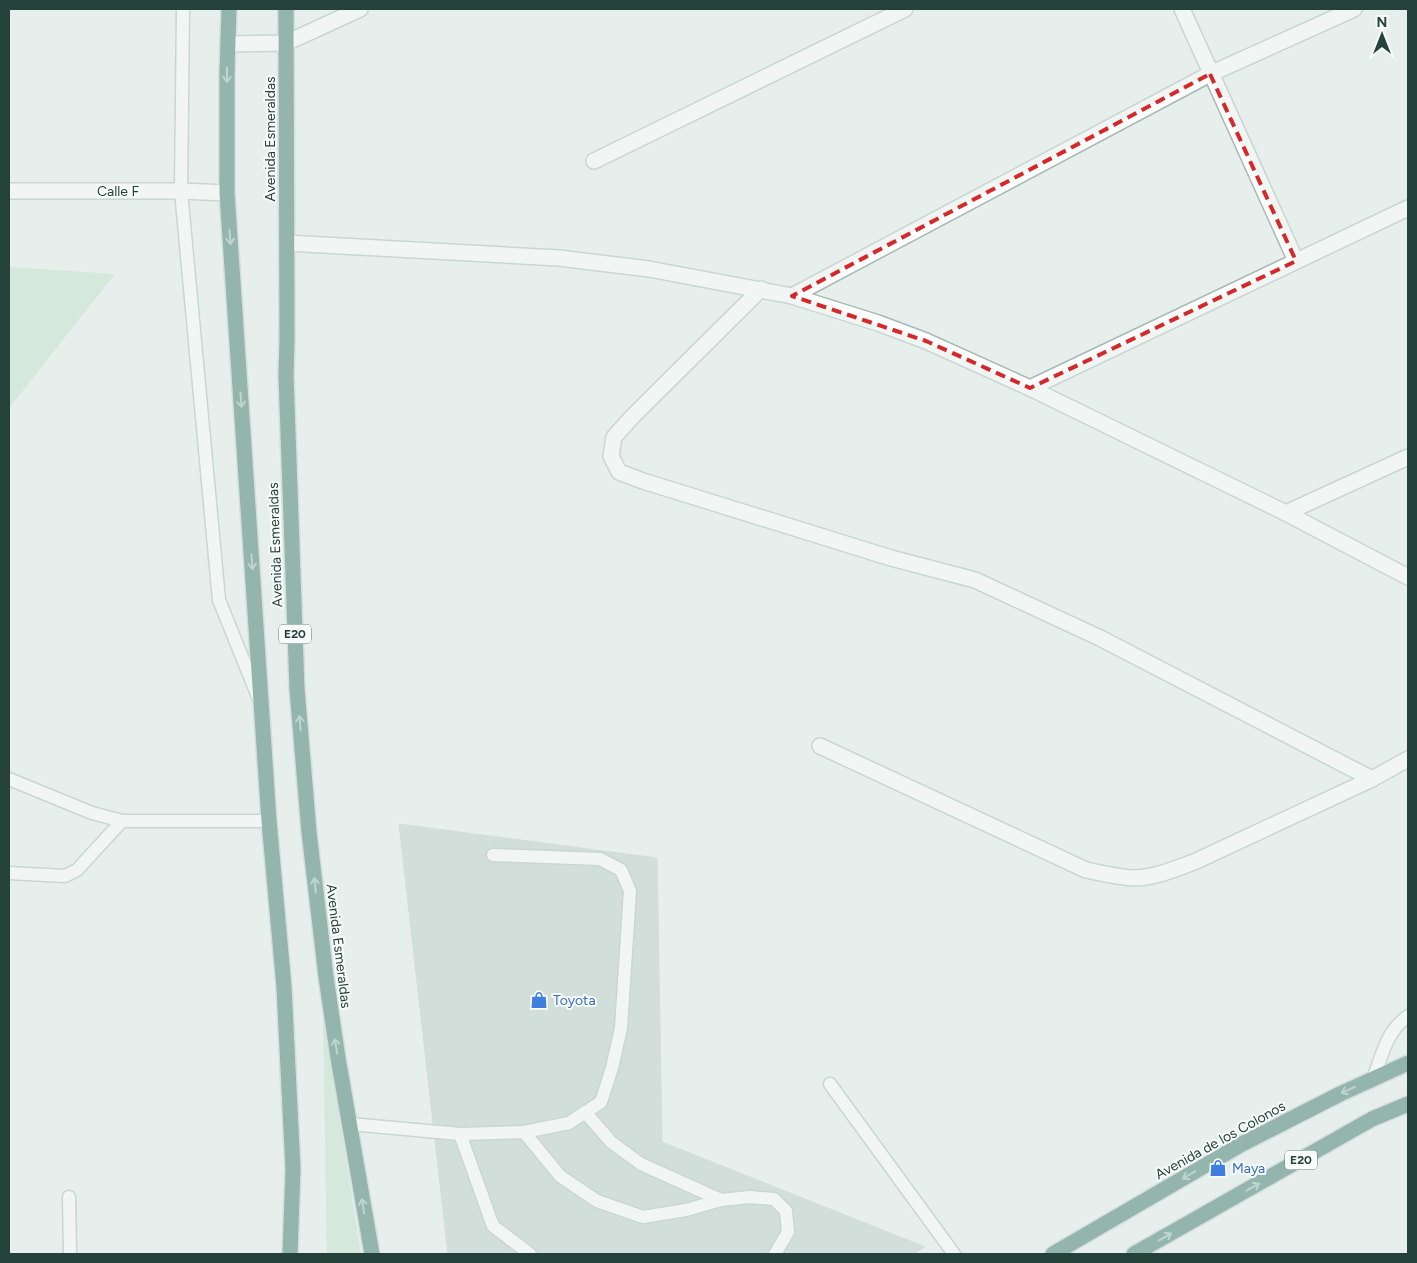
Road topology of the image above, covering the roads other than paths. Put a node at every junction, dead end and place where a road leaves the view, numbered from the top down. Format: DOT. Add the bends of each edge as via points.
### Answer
graph roads {
  1 [pos="183,9"];
  2 [pos="229,9"];
  3 [pos="286,9"];
  4 [pos="360,9"];
  5 [pos="905,9"];
  6 [pos="1182,9"];
  7 [pos="1354,9"];
  8 [pos="286,43"];
  9 [pos="228,44"];
  10 [pos="1210,74"];
  11 [pos="594,161"];
  12 [pos="9,191"];
  13 [pos="181,191"];
  14 [pos="227,193"];
  15 [pos="1408,208"];
  16 [pos="287,243"];
  17 [pos="1296,261"];
  18 [pos="761,289"];
  19 [pos="792,296"];
  20 [pos="1030,388"];
  21 [pos="1408,457"];
  22 [pos="1286,513"];
  23 [pos="1408,577"];
  24 [pos="261,706"];
  25 [pos="820,746"];
  26 [pos="1408,759"];
  27 [pos="9,779"];
  28 [pos="1372,779"];
  29 [pos="122,821"];
  30 [pos="269,821"];
  31 [pos="493,855"];
  32 [pos="9,873"];
  33 [pos="1408,1016"];
  34 [pos="1408,1063"];
  35 [pos="1373,1078"];
  36 [pos="830,1084"];
  37 [pos="1404,1107"];
  38 [pos="585,1112"];
  39 [pos="350,1124"];
  40 [pos="524,1132"];
  41 [pos="460,1134"];
  42 [pos="69,1198"];
  43 [pos="722,1200"];
  44 [pos="369,1239"];
  45 [pos="70,1254"];
  46 [pos="290,1254"];
  47 [pos="372,1254"];
  48 [pos="379,1254"];
  49 [pos="530,1254"];
  50 [pos="774,1254"];
  51 [pos="954,1254"];
  52 [pos="1053,1254"];
  53 [pos="1134,1254"];
  1 -- 13 [label="lane"];
  2 -- 9 [label="highway, Avenida Esmeraldas"];
  3 -- 8 [label="highway, Avenida Esmeraldas / E20"];
  4 -- 8 [label="street"];
  5 -- 11 [label="street"];
  6 -- 10 [label="street"];
  7 -- 10 [label="street"];
  8 -- 9 [label="street"];
  8 -- 16 [label="highway, Avenida Esmeraldas / E20"];
  9 -- 14 [label="highway, Avenida Esmeraldas, one-way"];
  10 -- 17 [label="street"];
  10 -- 19 [label="street"];
  12 -- 13 [label="street, Calle F"];
  13 -- 14 [label="street, Calle F"];
  13 -- 24 [label="lane" via="219,600"];
  14 -- 24 [label="highway, Avenida Esmeraldas, one-way"];
  15 -- 17 [label="street"];
  16 -- 18 [label="street" via="559,258 649,269"];
  39 -- 16 [label="highway, Avenida Esmeraldas / E20, one-way" via="326,977 297,689 286,375"];
  17 -- 20 [label="street"];
  18 -- 19 [label="street"];
  18 -- 28 [label="street" via="614,438 611,456 619,472 882,555 975,580 1100,638"];
  19 -- 20 [label="street" via="878,322"];
  20 -- 22 [label="street"];
  21 -- 22 [label="street"];
  22 -- 23 [label="street"];
  24 -- 30 [label="highway, Avenida Esmeraldas"];
  25 -- 28 [label="street" via="1086,870 1135,878 1194,862"];
  26 -- 28 [label="street"];
  27 -- 29 [label="lane" via="92,814"];
  29 -- 30 [label="lane"];
  29 -- 32 [label="lane" via="76,870 64,876"];
  30 -- 46 [label="highway, Avenida Esmeraldas" via="284,987 293,1169"];
  31 -- 38 [label="lane" via="600,859 621,870 630,891 621,1028 601,1102"];
  33 -- 35 [label="lane" via="1390,1033"];
  34 -- 35 [label="highway, Avenida de los Colonos"];
  35 -- 52 [label="highway, Avenida de los Colonos, one-way" via="1242,1144"];
  36 -- 51 [label="lane"];
  53 -- 37 [label="highway, E20, one-way" via="1372,1119"];
  38 -- 40 [label="lane" via="568,1123"];
  38 -- 43 [label="lane" via="611,1142 641,1164"];
  39 -- 41 [label="lane"];
  44 -- 39 [label="highway, Avenida Esmeraldas / E20, one-way"];
  40 -- 41 [label="lane"];
  40 -- 43 [label="lane" via="560,1176 597,1201 643,1217"];
  41 -- 49 [label="lane" via="493,1226"];
  42 -- 45 [label="lane"];
  43 -- 50 [label="lane" via="774,1199 786,1211 788,1232"];
  44 -- 47 [label="highway, Avenida Esmeraldas / E20"];
  44 -- 48 [label="highway"];
}
